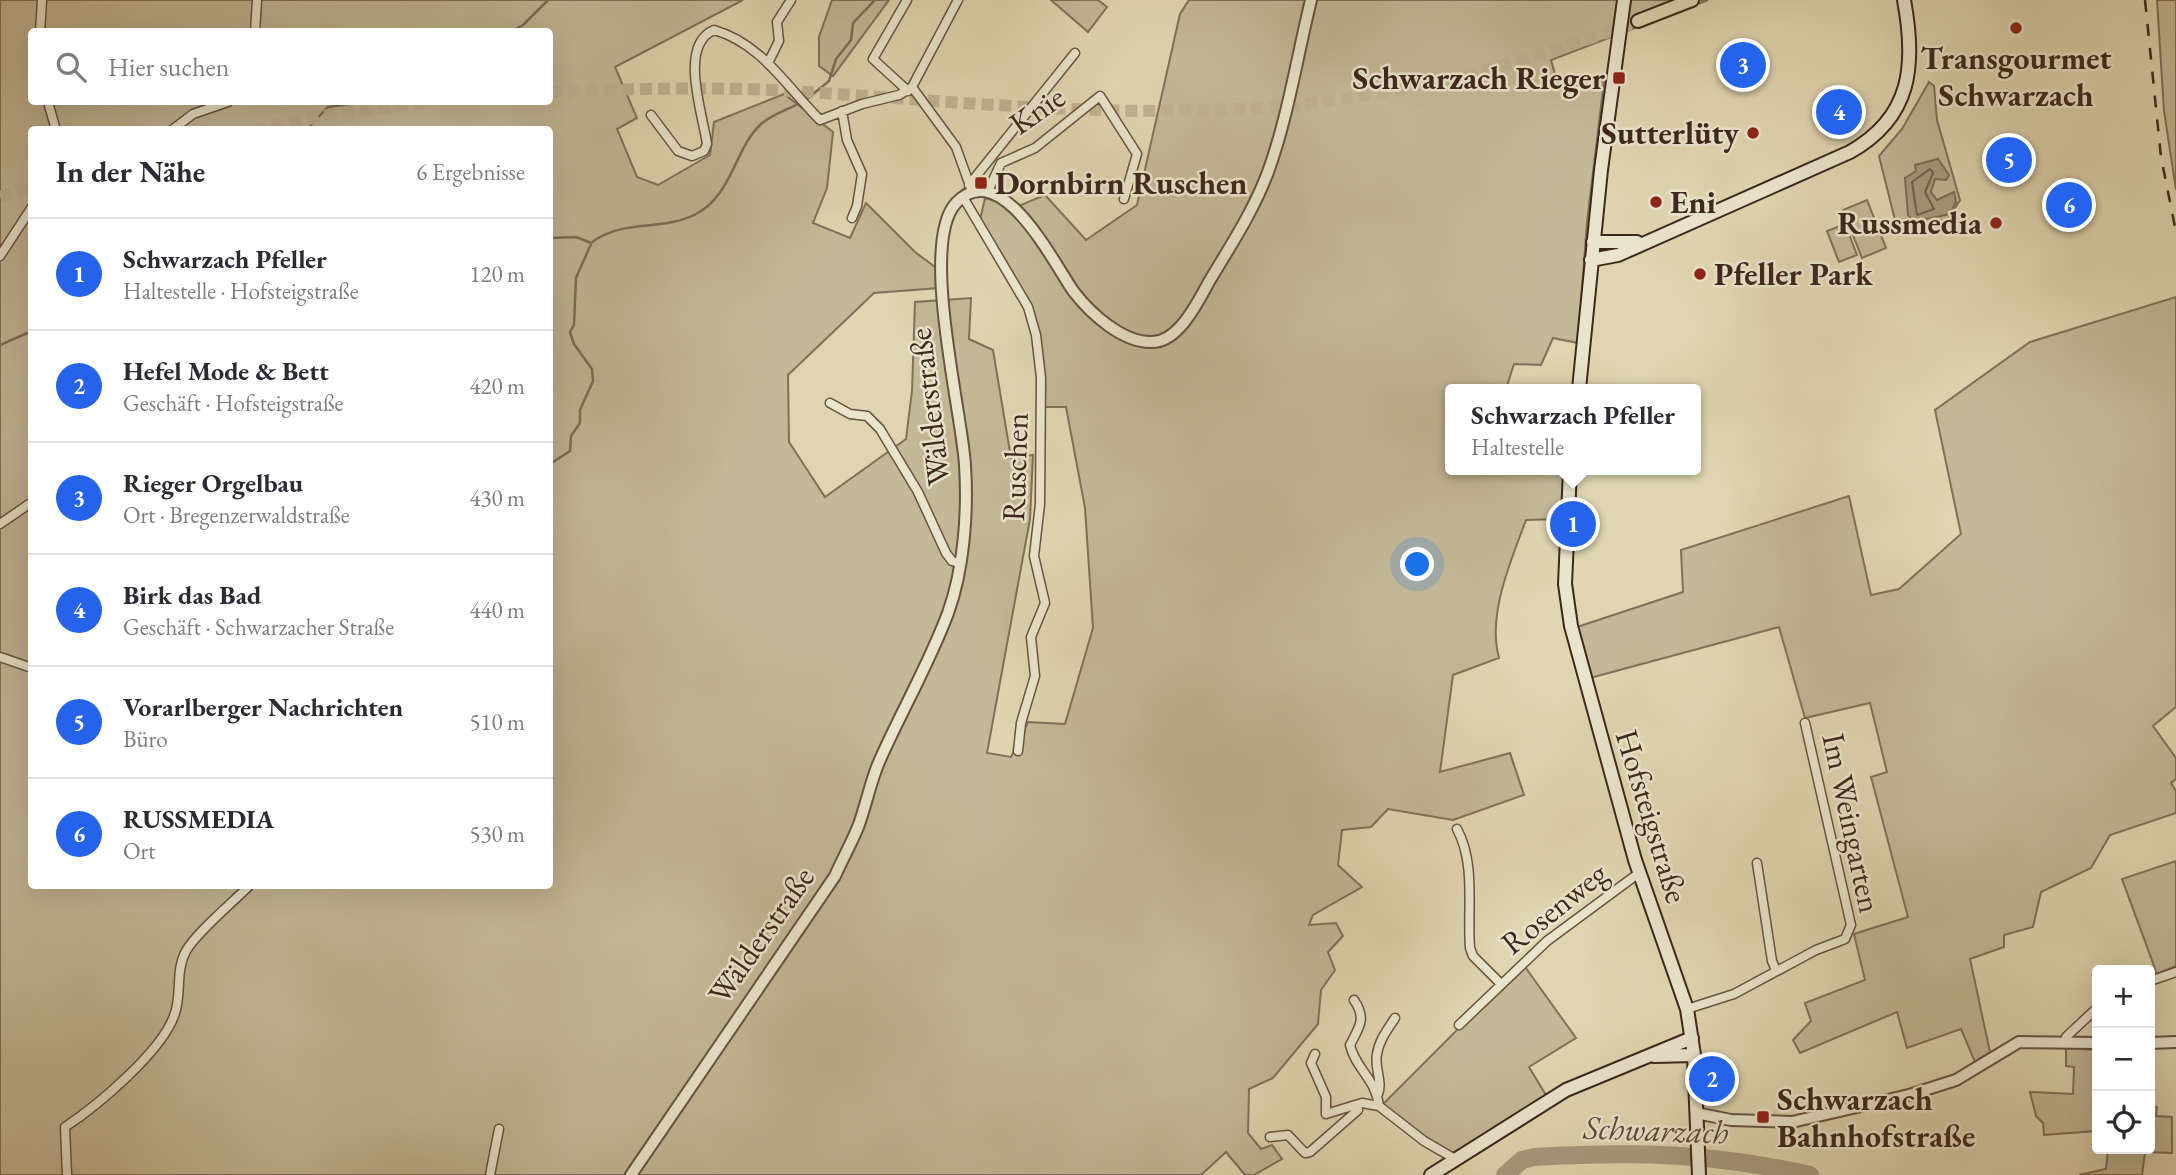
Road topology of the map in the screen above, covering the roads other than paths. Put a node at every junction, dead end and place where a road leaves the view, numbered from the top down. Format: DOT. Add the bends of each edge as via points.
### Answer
graph roads {
  1 [pos="42,0"];
  2 [pos="257,0"];
  3 [pos="791,0"];
  4 [pos="907,0"];
  5 [pos="958,0"];
  6 [pos="1311,0"];
  7 [pos="1624,0"];
  8 [pos="1692,0"];
  9 [pos="1904,0"];
  10 [pos="1638,21"];
  11 [pos="40,28"];
  12 [pos="256,28"];
  13 [pos="1075,53"];
  14 [pos="768,63"];
  15 [pos="910,89"];
  16 [pos="49,105"];
  17 [pos="219,105"];
  18 [pos="842,111"];
  19 [pos="651,115"];
  20 [pos="55,126"];
  21 [pos="178,126"];
  22 [pos="988,191"];
  23 [pos="968,192"];
  24 [pos="1124,198"];
  25 [pos="28,213"];
  26 [pos="852,218"];
  27 [pos="1593,242"];
  28 [pos="1641,242"];
  29 [pos="0,256"];
  30 [pos="1591,260"];
  31 [pos="1579,384"];
  32 [pos="830,403"];
  33 [pos="1570,475"];
  34 [pos="28,505"];
  35 [pos="0,524"];
  36 [pos="959,564"];
  37 [pos="0,657"];
  38 [pos="28,667"];
  39 [pos="1805,723"];
  40 [pos="1018,751"];
  41 [pos="1457,829"];
  42 [pos="1757,863"];
  43 [pos="1639,873"];
  44 [pos="246,889"];
  45 [pos="1776,971"];
  46 [pos="2176,972"];
  47 [pos="2155,979"];
  48 [pos="1500,983"];
  49 [pos="1354,1000"];
  50 [pos="1687,1009"];
  51 [pos="2092,1013"];
  52 [pos="1395,1018"];
  53 [pos="1459,1025"];
  54 [pos="1692,1038"];
  55 [pos="2065,1042"];
  56 [pos="2176,1042"];
  57 [pos="2092,1043"];
  58 [pos="2155,1043"];
  59 [pos="1315,1054"];
  60 [pos="1694,1055"];
  61 [pos="1654,1056"];
  62 [pos="1378,1094"];
  63 [pos="1375,1105"];
  64 [pos="1696,1113"];
  65 [pos="499,1129"];
  66 [pos="1270,1137"];
  67 [pos="1455,1159"];
  68 [pos="1698,1169"];
  69 [pos="67,1175"];
  70 [pos="490,1175"];
  71 [pos="631,1175"];
  72 [pos="1431,1175"];
  1 -- 11 [label="street"];
  2 -- 12 [label="street"];
  3 -- 14 [label="street" via="777,22 779,41"];
  4 -- 15 [label="street" via="873,58"];
  5 -- 15 [label="street"];
  6 -- 22 [label="street" via="1267,174 1188,317 1171,336 1140,342 1103,321 1074,292 1049,248 1000,196"];
  7 -- 27 [label="main road"];
  8 -- 10 [label="main road"];
  9 -- 28 [label="main road" via="1908,78 1900,106 1884,130 1850,152"];
  13 -- 23 [label="street, Knie"];
  14 -- 18 [label="street" via="820,120"];
  14 -- 19 [label="street" via="726,34 713,30 704,34 698,43 695,89 708,144 704,151 692,156 678,151"];
  15 -- 18 [label="street"];
  15 -- 23 [label="street" via="956,147"];
  16 -- 20 [label="street"];
  17 -- 21 [label="street" via="193,114"];
  18 -- 26 [label="street" via="847,140 862,174"];
  22 -- 23 [label="street"];
  22 -- 24 [label="street, Knie" via="1001,163 1035,148 1100,96 1137,154"];
  23 -- 36 [label="street, Wälderstraße" via="948,216 943,261 943,320 965,466"];
  23 -- 40 [label="street, Ruschen" via="1028,307 1041,378 1040,503 1034,555 1045,603 1031,637 1035,676"];
  25 -- 29 [label="street"];
  27 -- 28 [label="main road"];
  27 -- 30 [label="main road"];
  28 -- 30 [label="main road" via="1618,255"];
  30 -- 31 [label="main road"];
  32 -- 36 [label="street" via="850,414 867,416 880,429 918,492 946,553"];
  33 -- 43 [label="main road, Hofsteigstraße" via="1565,574 1569,615"];
  34 -- 35 [label="street"];
  36 -- 71 [label="street, Wälderstraße" via="948,611 877,766 858,827 835,877"];
  37 -- 38 [label="street"];
  39 -- 45 [label="street, Im Weingarten" via="1851,925 1845,939"];
  41 -- 48 [label="street, Rosenweg" via="1468,865 1470,948"];
  42 -- 45 [label="street"];
  43 -- 48 [label="street, Rosenweg" via="1578,915"];
  43 -- 50 [label="main road, Hofsteigstraße"];
  44 -- 69 [label="street" via="186,950 177,977 178,1002 166,1032 90,1110 65,1127"];
  45 -- 50 [label="street, Im Weingarten" via="1734,993"];
  46 -- 47 [label="street"];
  48 -- 53 [label="street, Rosenweg"];
  49 -- 62 [label="street" via="1362,1010 1363,1022 1350,1045 1352,1054"];
  50 -- 54 [label="main road, Hofsteigstraße"];
  51 -- 55 [label="street"];
  52 -- 62 [label="street" via="1376,1056"];
  54 -- 60 [label="main road, Hofsteigstraße"];
  54 -- 61 [label="main road"];
  55 -- 57 [label="street"];
  55 -- 64 [label="street" via="2019,1042 1969,1073 1930,1089 1792,1122 1739,1121"];
  56 -- 58 [label="street"];
  59 -- 63 [label="street" via="1311,1063 1326,1097 1326,1114 1362,1103"];
  60 -- 61 [label="main road"];
  60 -- 64 [label="main road, Hofsteigstraße"];
  61 -- 67 [label="main road" via="1566,1090"];
  62 -- 63 [label="street"];
  63 -- 66 [label="street" via="1354,1112 1310,1152 1305,1153 1288,1135"];
  63 -- 67 [label="street"];
  64 -- 68 [label="main road, Hofsteigstraße"];
  65 -- 70 [label="street"];
  67 -- 72 [label="main road"];
}
